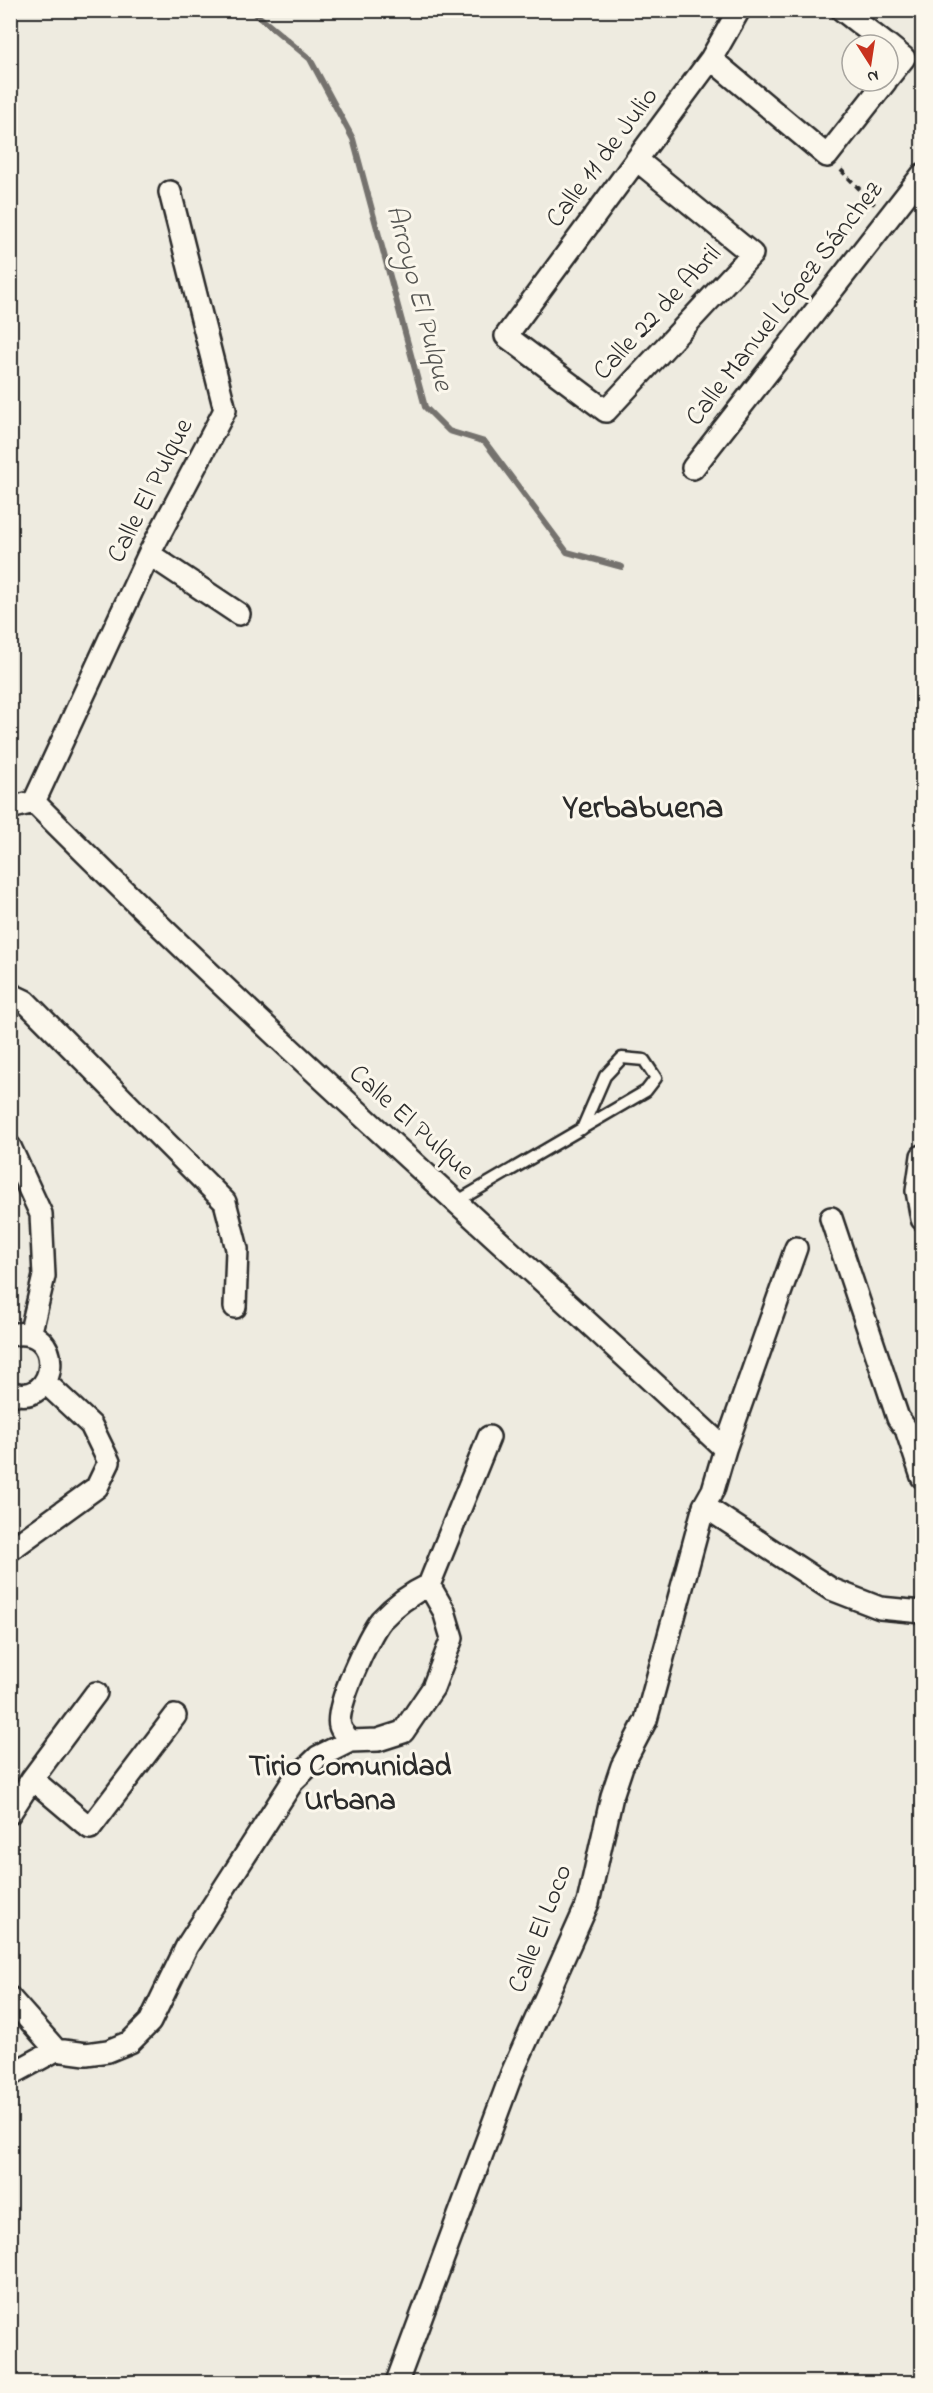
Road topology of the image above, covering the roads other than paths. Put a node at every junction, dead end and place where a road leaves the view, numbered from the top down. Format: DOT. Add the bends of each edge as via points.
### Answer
graph roads {
  1 [pos="739,10"];
  2 [pos="842,10"];
  3 [pos="872,33"];
  4 [pos="711,59"];
  5 [pos="877,93"];
  6 [pos="637,160"];
  7 [pos="922,175"];
  8 [pos="170,192"];
  9 [pos="606,411"];
  10 [pos="693,468"];
  11 [pos="149,554"];
  12 [pos="239,614"];
  13 [pos="34,802"];
  14 [pos="10,808"];
  15 [pos="10,994"];
  16 [pos="582,1129"];
  17 [pos="10,1147"];
  18 [pos="922,1156"];
  19 [pos="456,1202"];
  20 [pos="831,1218"];
  21 [pos="922,1219"];
  22 [pos="796,1248"];
  23 [pos="235,1307"];
  24 [pos="20,1335"];
  25 [pos="45,1382"];
  26 [pos="10,1392"];
  27 [pos="914,1426"];
  28 [pos="489,1437"];
  29 [pos="725,1449"];
  30 [pos="922,1477"];
  31 [pos="709,1498"];
  32 [pos="10,1550"];
  33 [pos="429,1585"];
  34 [pos="922,1612"];
  35 [pos="96,1693"];
  36 [pos="175,1716"];
  37 [pos="350,1742"];
  38 [pos="32,1779"];
  39 [pos="10,1813"];
  40 [pos="10,1998"];
  41 [pos="56,2049"];
  42 [pos="10,2075"];
  43 [pos="397,2382"];
  1 -- 4 [label="street, Calle 11 de Julio"];
  2 -- 3 [label="street"];
  4 -- 5 [label="street" via="828,156"];
  4 -- 6 [label="street, Calle 11 de Julio"];
  6 -- 9 [label="street, Calle 11 de Julio" via="506,336"];
  6 -- 9 [label="street, Calle 22 de Abril" via="752,254"];
  7 -- 10 [label="street, Calle Manuel López Sánchez"];
  8 -- 11 [label="street, Calle El Pulque" via="225,410"];
  11 -- 12 [label="street"];
  11 -- 13 [label="street, Calle El Pulque"];
  13 -- 14 [label="street"];
  13 -- 19 [label="street, Calle El Pulque" via="338,1096"];
  15 -- 23 [label="street" via="25,1001 225,1202 237,1249"];
  16 -- 16 [label="lane" via="646,1091 656,1078 644,1060 622,1058 605,1076"];
  16 -- 19 [label="lane"];
  17 -- 24 [label="street" via="41,1214 44,1276"];
  18 -- 21 [label="street" via="917,1191"];
  19 -- 29 [label="street, Calle El Pulque"];
  20 -- 27 [label="street" via="898,1418"];
  22 -- 29 [label="street"];
  24 -- 25 [label="street" via="42,1342 50,1354 51,1369"];
  25 -- 26 [label="street" via="33,1392"];
  25 -- 32 [label="street" via="91,1425 109,1462 97,1487"];
  27 -- 30 [label="street"];
  28 -- 33 [label="street"];
  29 -- 31 [label="street"];
  31 -- 34 [label="street" via="831,1589 880,1608"];
  31 -- 43 [label="street, Calle El Loco" via="646,1720 622,1766 612,1796 588,1903 512,2073"];
  33 -- 37 [label="street" via="408,1595 379,1622 354,1671 340,1707 339,1726"];
  33 -- 37 [label="street" via="444,1611 452,1638 433,1688 403,1732 378,1740"];
  35 -- 38 [label="street"];
  36 -- 38 [label="street" via="90,1828"];
  37 -- 41 [label="street" via="318,1757 293,1781 187,1946 150,2022 130,2042 108,2051 87,2054"];
  38 -- 39 [label="street"];
  40 -- 41 [label="street"];
  41 -- 42 [label="street"];
}
